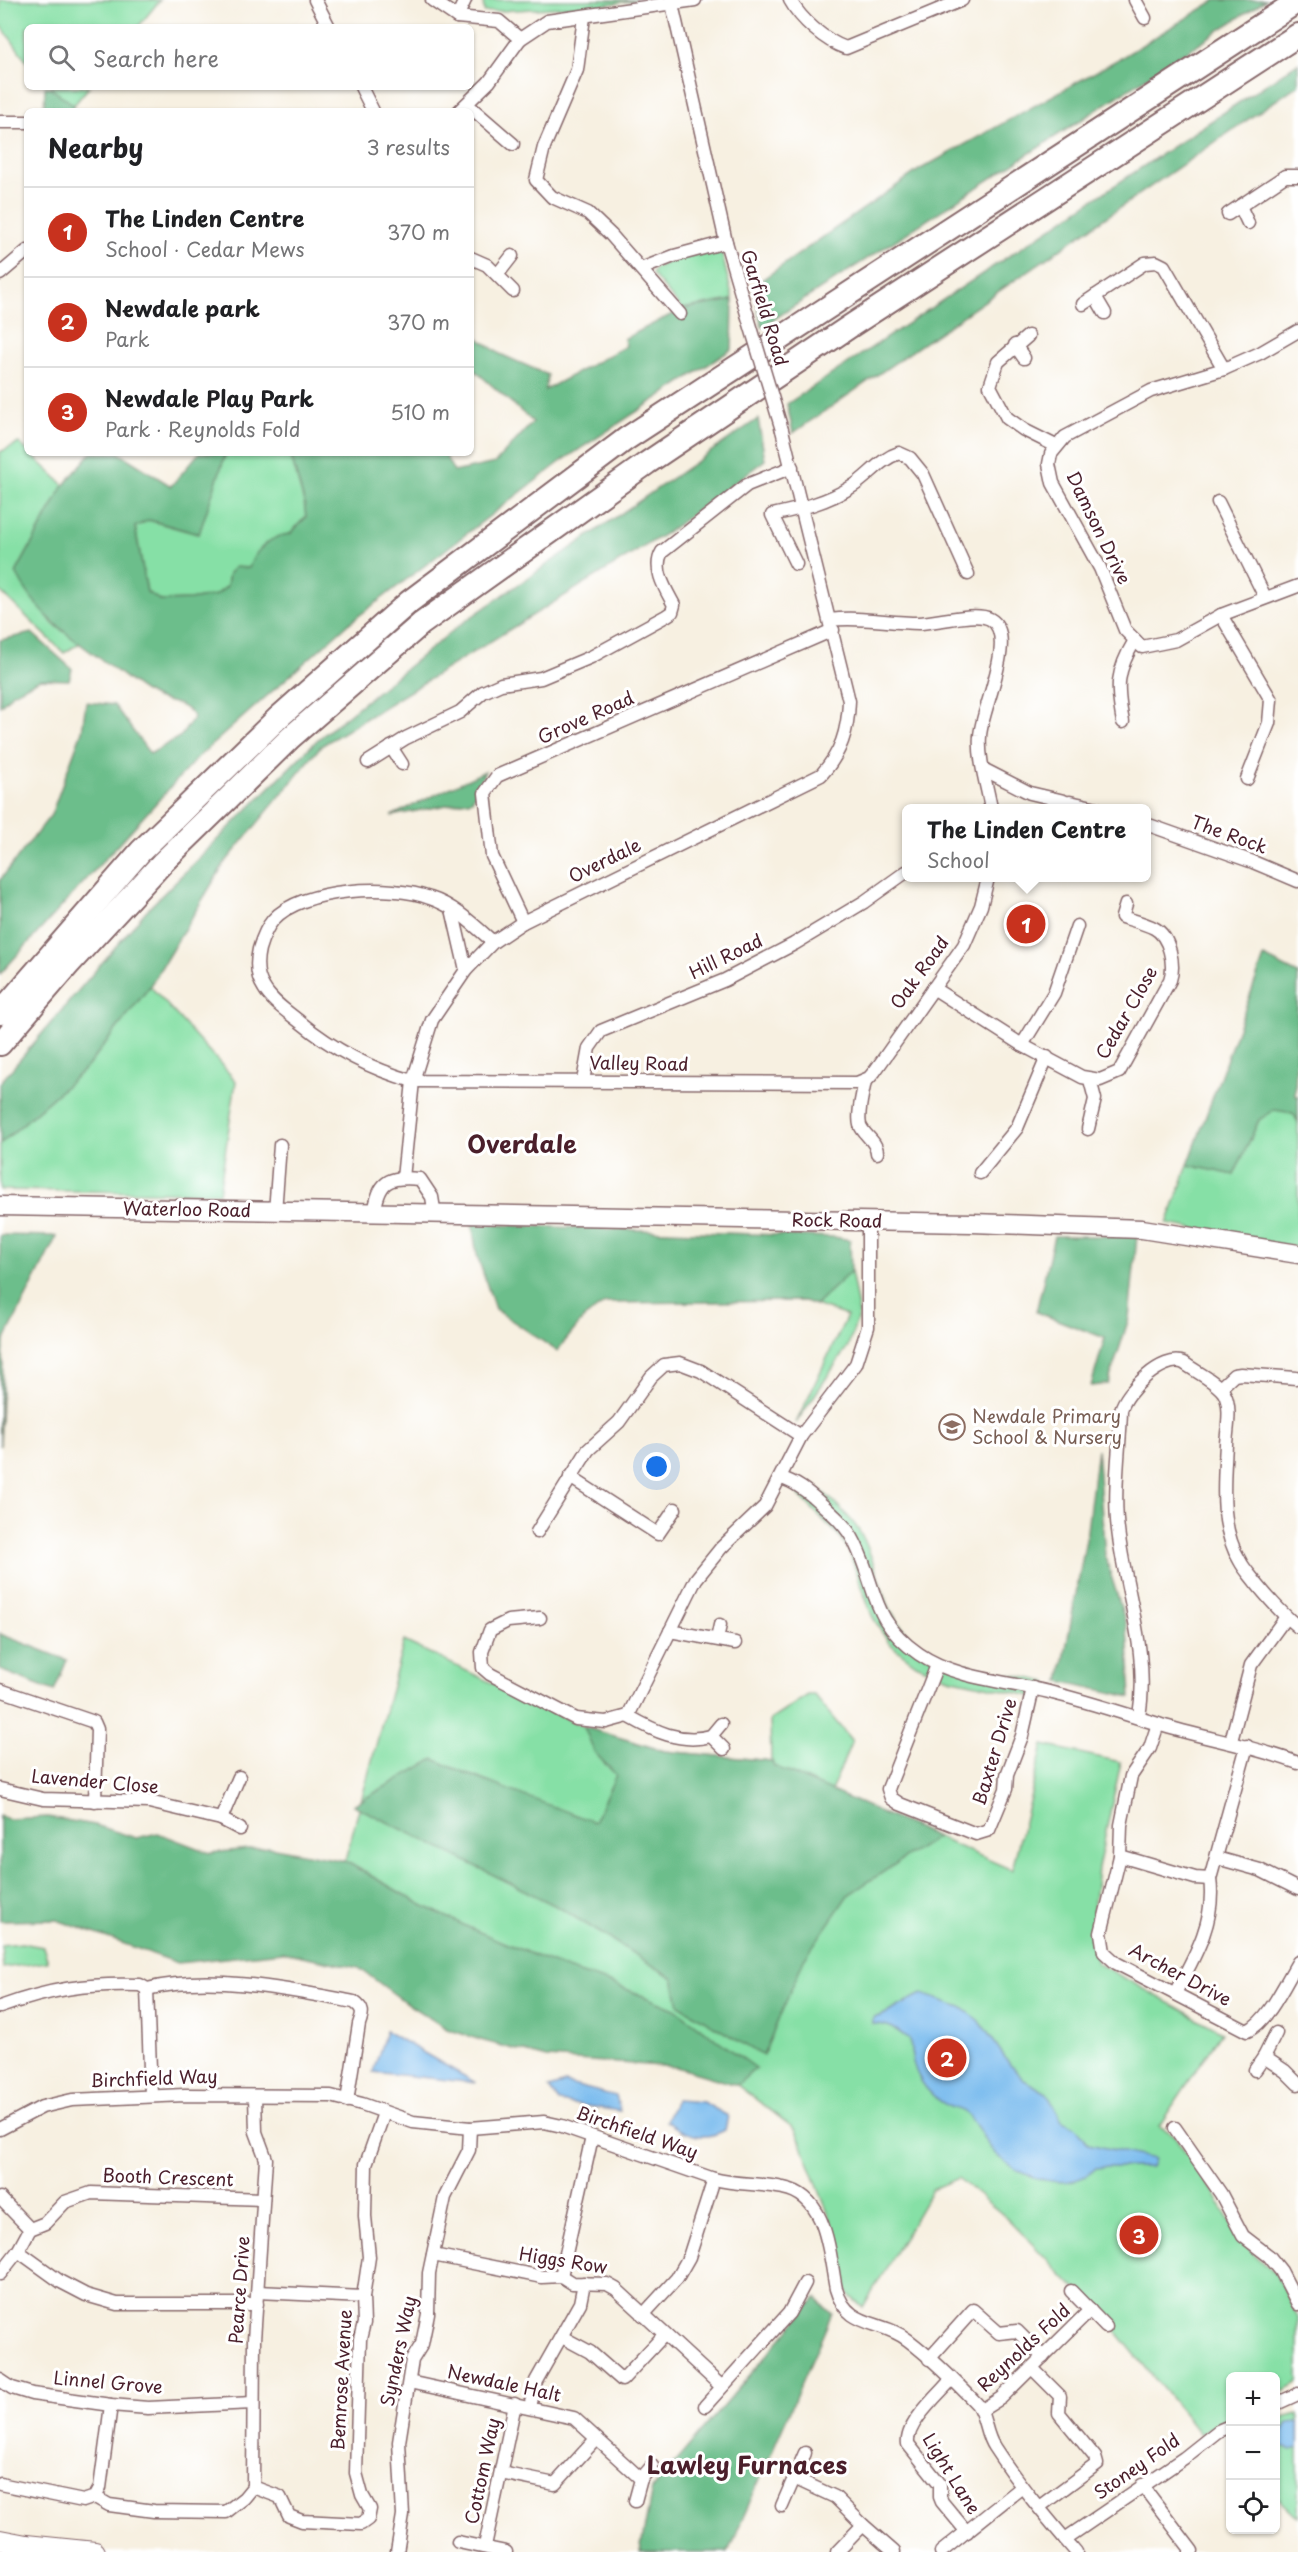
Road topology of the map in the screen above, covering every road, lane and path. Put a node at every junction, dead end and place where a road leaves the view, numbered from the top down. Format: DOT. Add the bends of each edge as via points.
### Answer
graph roads {
  1 [pos="315,0"];
  2 [pos="432,0"];
  3 [pos="465,0"];
  4 [pos="695,0"];
  5 [pos="790,0"];
  6 [pos="962,0"];
  7 [pos="1136,0"];
  8 [pos="1298,1"];
  9 [pos="672,4"];
  10 [pos="457,17"];
  11 [pos="584,17"];
  12 [pos="1145,18"];
  13 [pos="327,24"];
  14 [pos="1298,35"];
  15 [pos="520,39"];
  16 [pos="362,90"];
  17 [pos="372,108"];
  18 [pos="463,108"];
  19 [pos="474,116"];
  20 [pos="0,122"];
  21 [pos="24,122"];
  22 [pos="513,144"];
  23 [pos="1298,176"];
  24 [pos="1240,206"];
  25 [pos="1228,214"];
  26 [pos="1248,222"];
  27 [pos="726,242"];
  28 [pos="24,254"];
  29 [pos="512,256"];
  30 [pos="474,259"];
  31 [pos="640,269"];
  32 [pos="0,274"];
  33 [pos="498,274"];
  34 [pos="513,291"];
  35 [pos="1095,296"];
  36 [pos="1083,304"];
  37 [pos="1106,313"];
  38 [pos="680,314"];
  39 [pos="1298,331"];
  40 [pos="1028,336"];
  41 [pos="1016,345"];
  42 [pos="1024,358"];
  43 [pos="1224,369"];
  44 [pos="1056,446"];
  45 [pos="792,467"];
  46 [pos="1218,502"];
  47 [pos="802,508"];
  48 [pos="796,564"];
  49 [pos="968,574"];
  50 [pos="1298,586"];
  51 [pos="1265,597"];
  52 [pos="1221,615"];
  53 [pos="831,625"];
  54 [pos="1136,640"];
  55 [pos="1123,722"];
  56 [pos="391,747"];
  57 [pos="368,762"];
  58 [pos="402,764"];
  59 [pos="985,770"];
  60 [pos="1247,779"];
  61 [pos="990,804"];
  62 [pos="1080,804"];
  63 [pos="1151,827"];
  64 [pos="902,875"];
  65 [pos="1298,881"];
  66 [pos="987,882"];
  67 [pos="1126,904"];
  68 [pos="452,909"];
  69 [pos="523,922"];
  70 [pos="1077,926"];
  71 [pos="493,942"];
  72 [pos="466,970"];
  73 [pos="933,988"];
  74 [pos="0,1013"];
  75 [pos="0,1044"];
  76 [pos="1022,1045"];
  77 [pos="1047,1057"];
  78 [pos="413,1080"];
  79 [pos="1090,1080"];
  80 [pos="583,1081"];
  81 [pos="865,1081"];
  82 [pos="1089,1129"];
  83 [pos="280,1144"];
  84 [pos="877,1153"];
  85 [pos="980,1173"];
  86 [pos="403,1178"];
  87 [pos="0,1206"];
  88 [pos="275,1212"];
  89 [pos="374,1214"];
  90 [pos="435,1215"];
  91 [pos="868,1221"];
  92 [pos="1298,1254"];
  93 [pos="1296,1378"];
  94 [pos="1220,1388"];
  95 [pos="801,1436"];
  96 [pos="570,1477"];
  97 [pos="781,1478"];
  98 [pos="675,1509"];
  99 [pos="537,1532"];
  100 [pos="1286,1617"];
  101 [pos="540,1618"];
  102 [pos="720,1625"];
  103 [pos="1298,1627"];
  104 [pos="670,1630"];
  105 [pos="717,1639"];
  106 [pos="735,1643"];
  107 [pos="937,1665"];
  108 [pos="1033,1688"];
  109 [pos="0,1690"];
  110 [pos="628,1716"];
  111 [pos="1139,1716"];
  112 [pos="721,1724"];
  113 [pos="1158,1724"];
  114 [pos="711,1736"];
  115 [pos="1231,1741"];
  116 [pos="1247,1746"];
  117 [pos="724,1749"];
  118 [pos="1298,1763"];
  119 [pos="238,1777"];
  120 [pos="0,1789"];
  121 [pos="95,1801"];
  122 [pos="221,1819"];
  123 [pos="240,1829"];
  124 [pos="1120,1856"];
  125 [pos="1217,1858"];
  126 [pos="1210,1880"];
  127 [pos="1298,1889"];
  128 [pos="1298,1962"];
  129 [pos="147,1989"];
  130 [pos="1175,1993"];
  131 [pos="0,2007"];
  132 [pos="1276,2033"];
  133 [pos="1264,2057"];
  134 [pos="1255,2070"];
  135 [pos="1298,2084"];
  136 [pos="151,2095"];
  137 [pos="255,2096"];
  138 [pos="347,2101"];
  139 [pos="384,2113"];
  140 [pos="471,2128"];
  141 [pos="1175,2128"];
  142 [pos="0,2129"];
  143 [pos="592,2137"];
  144 [pos="714,2179"];
  145 [pos="0,2198"];
  146 [pos="263,2199"];
  147 [pos="30,2229"];
  148 [pos="18,2251"];
  149 [pos="433,2255"];
  150 [pos="0,2274"];
  151 [pos="561,2276"];
  152 [pos="584,2283"];
  153 [pos="805,2283"];
  154 [pos="1294,2286"];
  155 [pos="1071,2291"];
  156 [pos="363,2297"];
  157 [pos="257,2298"];
  158 [pos="1298,2304"];
  159 [pos="1090,2310"];
  160 [pos="643,2315"];
  161 [pos="1106,2326"];
  162 [pos="664,2335"];
  163 [pos="562,2337"];
  164 [pos="1043,2357"];
  165 [pos="929,2359"];
  166 [pos="1032,2368"];
  167 [pos="952,2379"];
  168 [pos="0,2380"];
  169 [pos="409,2382"];
  170 [pos="721,2386"];
  171 [pos="1298,2394"];
  172 [pos="1280,2402"];
  173 [pos="253,2403"];
  174 [pos="515,2404"];
  175 [pos="111,2405"];
  176 [pos="705,2406"];
  177 [pos="530,2407"];
  178 [pos="982,2410"];
  179 [pos="1226,2428"];
  180 [pos="596,2439"];
  181 [pos="805,2453"];
  182 [pos="652,2466"];
  183 [pos="501,2473"];
  184 [pos="794,2478"];
  185 [pos="641,2479"];
  186 [pos="0,2484"];
  187 [pos="1142,2485"];
  188 [pos="253,2487"];
  189 [pos="1022,2487"];
  190 [pos="95,2496"];
  191 [pos="635,2501"];
  192 [pos="782,2506"];
  193 [pos="1039,2507"];
  194 [pos="863,2525"];
  195 [pos="967,2532"];
  196 [pos="1065,2539"];
  197 [pos="0,2540"];
  198 [pos="458,2542"];
  199 [pos="485,2546"];
  200 [pos="95,2552"];
  201 [pos="397,2552"];
  202 [pos="506,2552"];
  203 [pos="837,2552"];
  204 [pos="894,2552"];
  205 [pos="941,2552"];
  206 [pos="1076,2552"];
  207 [pos="1190,2552"];
  1 -- 13 [label="street"];
  2 -- 10 [label="street"];
  3 -- 10 [label="street"];
  4 -- 9 [label="street"];
  5 -- 6 [label="street" via="822,35 846,48"];
  7 -- 12 [label="street"];
  8 -- 74 [label="highway" via="626,439 409,602 278,718 141,851"];
  9 -- 11 [label="street"];
  9 -- 27 [label="street, Garfield Road"];
  10 -- 15 [label="street" via="499,21"];
  11 -- 15 [label="street" via="548,21"];
  11 -- 31 [label="street" via="577,70 544,147 536,180 552,197 588,213"];
  14 -- 75 [label="highway" via="849,327 647,463 421,624 290,738 163,862"];
  15 -- 18 [label="street" via="489,82"];
  16 -- 17 [label="street"];
  19 -- 22 [label="street"];
  20 -- 21 [label="street"];
  23 -- 24 [label="street" via="1285,176"];
  24 -- 25 [label="street"];
  24 -- 26 [label="street"];
  27 -- 31 [label="street"];
  27 -- 45 [label="street, Garfield Road, bridge"];
  28 -- 32 [label="street"];
  29 -- 33 [label="street"];
  30 -- 33 [label="street"];
  31 -- 38 [label="street"];
  33 -- 34 [label="street"];
  35 -- 36 [label="street"];
  35 -- 37 [label="street"];
  35 -- 43 [label="street" via="1145,263 1164,266"];
  39 -- 43 [label="street"];
  40 -- 41 [label="street"];
  41 -- 42 [label="street"];
  41 -- 44 [label="street" via="998,362 990,386 1007,418"];
  43 -- 44 [label="street" via="1151,391 1065,437"];
  44 -- 54 [label="street, Damson Drive" via="1049,464 1053,483 1100,568 1125,630"];
  45 -- 47 [label="street, Garfield Road"];
  45 -- 56 [label="street" via="747,486 662,552 658,568 675,606 672,612 591,657 541,678 501,684 483,692 460,712"];
  46 -- 51 [label="street"];
  47 -- 48 [label="street" via="772,515"];
  47 -- 49 [label="street" via="842,493 884,460 903,454 923,474"];
  47 -- 53 [label="street, Garfield Road"];
  50 -- 51 [label="street"];
  51 -- 52 [label="street"];
  52 -- 54 [label="street" via="1176,640 1142,647"];
  52 -- 60 [label="street" via="1271,700 1269,723"];
  53 -- 59 [label="street" via="918,623 979,616 995,622 1002,635 1001,650 980,733 979,751"];
  53 -- 69 [label="street, Overdale" via="849,701 848,722 834,760 821,775"];
  53 -- 69 [label="street, Grove Road" via="497,776 485,793 492,856"];
  54 -- 55 [label="street" via="1122,661 1117,692"];
  56 -- 57 [label="street"];
  56 -- 58 [label="street"];
  59 -- 61 [label="street"];
  59 -- 62 [label="street" via="1030,793"];
  63 -- 65 [label="street, The Rock"];
  64 -- 80 [label="street, Hill Road" via="794,944 725,980 601,1031 585,1059"];
  66 -- 73 [label="street, Oak Road" via="968,937"];
  67 -- 79 [label="street, Cedar Close" via="1122,917 1161,933 1173,968 1119,1072"];
  68 -- 71 [label="street"];
  68 -- 72 [label="street"];
  68 -- 78 [label="street" via="429,897 380,889 315,897 273,919 258,955 257,970 263,988 323,1041 384,1072"];
  69 -- 71 [label="street, Overdale"];
  70 -- 76 [label="street" via="1054,993"];
  71 -- 72 [label="street, Overdale"];
  72 -- 78 [label="street, Overdale" via="432,1020"];
  73 -- 76 [label="street, Cedar Close"];
  73 -- 81 [label="street, Oak Road"];
  76 -- 77 [label="street, Cedar Close"];
  77 -- 79 [label="street, Cedar Close"];
  77 -- 85 [label="street" via="1017,1128"];
  78 -- 80 [label="street, Valley Road"];
  78 -- 86 [label="street, Overdale"];
  79 -- 82 [label="street, Cedar Close" via="1095,1099"];
  80 -- 81 [label="street, Valley Road"];
  81 -- 84 [label="street" via="859,1120"];
  83 -- 88 [label="street"];
  86 -- 89 [label="street" via="390,1179 378,1192"];
  86 -- 90 [label="street" via="420,1179 432,1197"];
  87 -- 88 [label="street, Waterloo Road"];
  88 -- 89 [label="street, Waterloo Road"];
  89 -- 90 [label="street, Rock Road"];
  90 -- 91 [label="street, Rock Road"];
  91 -- 92 [label="street, Rock Road" via="1142,1229"];
  91 -- 95 [label="street" via="868,1327 856,1364"];
  93 -- 94 [label="street" via="1241,1374 1234,1375"];
  94 -- 100 [label="street" via="1228,1409 1224,1483 1231,1540 1239,1561"];
  94 -- 111 [label="street" via="1184,1363 1172,1361 1148,1375 1128,1395 1121,1410 1118,1529 1136,1629"];
  95 -- 96 [label="street" via="701,1371 671,1363 656,1371 626,1414 588,1450"];
  95 -- 97 [label="street"];
  96 -- 98 [label="street" via="658,1533"];
  96 -- 99 [label="street"];
  97 -- 104 [label="street" via="765,1506 696,1579"];
  97 -- 107 [label="street" via="814,1497 849,1532 887,1624 902,1641"];
  100 -- 103 [label="street"];
  100 -- 115 [label="street" via="1251,1665"];
  101 -- 110 [label="street" via="508,1621 490,1630 482,1652 483,1668 576,1719 606,1722"];
  102 -- 105 [label="street"];
  104 -- 105 [label="street"];
  104 -- 110 [label="street"];
  105 -- 106 [label="street"];
  107 -- 108 [label="street"];
  107 -- 108 [label="street, Baxter Drive" via="888,1789 891,1798 900,1804 976,1834 989,1830 1006,1789"];
  108 -- 111 [label="street"];
  109 -- 121 [label="street" via="94,1722"];
  110 -- 114 [label="street" via="658,1732"];
  111 -- 113 [label="street"];
  112 -- 114 [label="street"];
  113 -- 115 [label="street"];
  113 -- 124 [label="street, Archer Drive" via="1150,1748 1131,1776 1121,1825"];
  114 -- 117 [label="street"];
  115 -- 116 [label="street"];
  116 -- 118 [label="street"];
  116 -- 125 [label="street"];
  119 -- 122 [label="street"];
  120 -- 121 [label="street, Lavender Close" via="43,1799"];
  121 -- 122 [label="street, Lavender Close" via="149,1802"];
  122 -- 123 [label="street, Lavender Close"];
  124 -- 126 [label="street"];
  124 -- 130 [label="street, Archer Drive" via="1101,1933 1104,1952 1116,1963"];
  125 -- 126 [label="street"];
  125 -- 127 [label="street" via="1260,1870"];
  126 -- 130 [label="street" via="1212,1896 1207,1926"];
  128 -- 130 [label="street, Archer Drive" via="1267,2013 1255,2028 1247,2031"];
  129 -- 131 [label="street" via="140,1985 87,1984 36,1994"];
  129 -- 136 [label="street"];
  129 -- 138 [label="street" via="235,1983 354,2002 362,2007 363,2013"];
  132 -- 133 [label="street"];
  133 -- 134 [label="street"];
  133 -- 135 [label="street"];
  136 -- 137 [label="street, Birchfield Way"];
  136 -- 142 [label="street, Birchfield Way" via="72,2100 42,2107"];
  137 -- 138 [label="street, Birchfield Way" via="331,2096"];
  137 -- 146 [label="street, Pearce Drive" via="256,2132 266,2159"];
  138 -- 139 [label="street, Birchfield Way"];
  139 -- 140 [label="street, Birchfield Way" via="413,2122"];
  139 -- 156 [label="street, Bemrose Avenue" via="366,2164 369,2257"];
  140 -- 143 [label="street, Birchfield Way" via="544,2122"];
  140 -- 149 [label="street, Synders Way" via="470,2150 445,2197"];
  141 -- 154 [label="street" via="1221,2194 1243,2236 1269,2256"];
  143 -- 144 [label="street, Birchfield Way"];
  143 -- 151 [label="street"];
  144 -- 160 [label="street" via="689,2257 677,2278"];
  144 -- 165 [label="street, Birchfield Way" via="737,2185 786,2188 802,2197 825,2228 838,2297 848,2311 856,2318 892,2330"];
  145 -- 147 [label="street"];
  146 -- 147 [label="street, Booth Crescent" via="91,2193 65,2202 45,2223"];
  146 -- 157 [label="street, Pearce Drive"];
  147 -- 148 [label="street, Booth Crescent"];
  148 -- 150 [label="street, Booth Crescent"];
  148 -- 157 [label="street" via="61,2282 117,2304"];
  149 -- 151 [label="street, Higgs Row" via="542,2277"];
  149 -- 169 [label="street, Synders Way" via="428,2314 422,2344 412,2360"];
  151 -- 152 [label="street, Higgs Row" via="572,2283"];
  152 -- 160 [label="street, Higgs Row" via="607,2284"];
  152 -- 163 [label="street" via="580,2303"];
  153 -- 170 [label="street" via="789,2313"];
  154 -- 158 [label="street"];
  155 -- 159 [label="street"];
  156 -- 157 [label="street"];
  156 -- 188 [label="street, Bemrose Avenue" via="356,2473 370,2510 368,2519 361,2524 302,2521 289,2516 280,2497"];
  157 -- 173 [label="street, Pearce Drive"];
  159 -- 161 [label="street"];
  159 -- 164 [label="street, Reynolds Fold"];
  160 -- 162 [label="street, Higgs Row"];
  162 -- 163 [label="street" via="622,2380 591,2352"];
  162 -- 170 [label="street, Higgs Row"];
  163 -- 177 [label="street" via="536,2381"];
  164 -- 165 [label="street" via="1017,2331 999,2333 973,2310"];
  164 -- 166 [label="street, Reynolds Fold"];
  165 -- 167 [label="street, Birchfield Way"];
  166 -- 178 [label="street, Reynolds Fold" via="1001,2398"];
  166 -- 193 [label="street" via="1060,2396 1059,2413 1097,2464"];
  167 -- 178 [label="street, Birchfield Way"];
  167 -- 195 [label="street, Light Lane" via="907,2437 908,2444 940,2484 942,2502"];
  168 -- 175 [label="street, Linnel Grove" via="33,2394"];
  169 -- 174 [label="street, Newdale Halt"];
  169 -- 201 [label="street, Synders Way" via="399,2442 403,2515"];
  170 -- 176 [label="street"];
  171 -- 172 [label="street"];
  173 -- 175 [label="street, Linnel Grove" via="148,2408"];
  173 -- 188 [label="street, Pearce Drive"];
  174 -- 177 [label="street, Newdale Halt"];
  174 -- 183 [label="street, Cottom Way"];
  175 -- 190 [label="street" via="100,2488"];
  177 -- 180 [label="street, Newdale Halt" via="573,2418"];
  178 -- 189 [label="street, Birchfield Way" via="992,2444"];
  179 -- 187 [label="street, Stoney Fold"];
  180 -- 183 [label="street" via="555,2484"];
  180 -- 185 [label="street, Newdale Halt"];
  181 -- 184 [label="street"];
  182 -- 185 [label="street"];
  183 -- 199 [label="street, Cottom Way"];
  184 -- 192 [label="street"];
  184 -- 194 [label="street" via="835,2497"];
  185 -- 191 [label="street"];
  186 -- 190 [label="street" via="83,2501"];
  187 -- 196 [label="street, Stoney Fold"];
  187 -- 207 [label="street"];
  188 -- 190 [label="street" via="226,2512 154,2511 109,2505"];
  189 -- 193 [label="street, Birchfield Way"];
  189 -- 195 [label="street"];
  193 -- 196 [label="street, Birchfield Way"];
  194 -- 203 [label="street"];
  194 -- 204 [label="street"];
  195 -- 205 [label="street"];
  196 -- 206 [label="street, Birchfield Way"];
  197 -- 200 [label="main road"];
  198 -- 199 [label="street, Cottom Way"];
  199 -- 202 [label="street, Cottom Way"];
}
